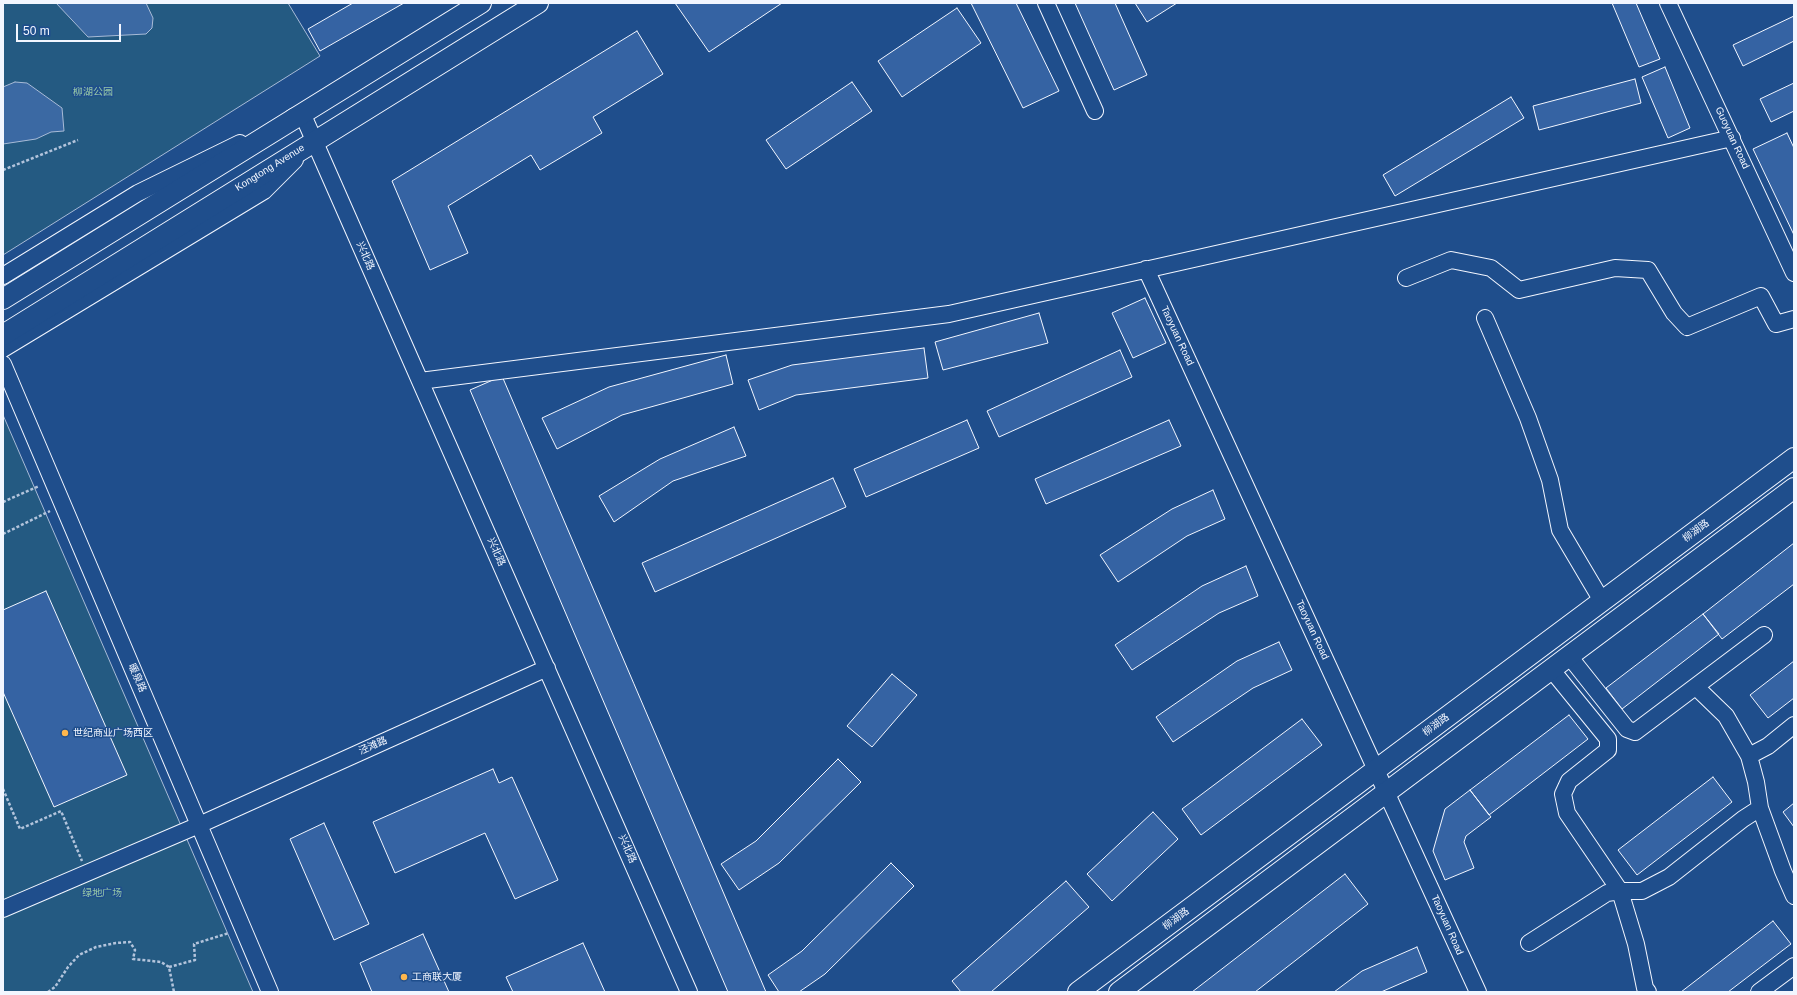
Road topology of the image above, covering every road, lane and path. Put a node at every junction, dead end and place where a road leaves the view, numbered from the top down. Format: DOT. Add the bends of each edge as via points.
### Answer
graph roads {
  1 [pos="481,3"];
  2 [pos="538,3"];
  3 [pos="1046,3"];
  4 [pos="1668,3"];
  5 [pos="1095,110"];
  6 [pos="302,113"];
  7 [pos="1732,138"];
  8 [pos="78,140"];
  9 [pos="314,141"];
  10 [pos="3,170"];
  11 [pos="1146,269"];
  12 [pos="1794,273"];
  13 [pos="3,276"];
  14 [pos="1406,278"];
  15 [pos="3,298"];
  16 [pos="1485,318"];
  17 [pos="1794,319"];
  18 [pos="3,335"];
  19 [pos="3,349"];
  20 [pos="3,364"];
  21 [pos="420,381"];
  22 [pos="1794,458"];
  23 [pos="53,481"];
  24 [pos="1794,488"];
  25 [pos="3,502"];
  26 [pos="63,505"];
  27 [pos="3,534"];
  28 [pos="1602,601"];
  29 [pos="1764,635"];
  30 [pos="1569,656"];
  31 [pos="547,668"];
  32 [pos="1552,669"];
  33 [pos="1696,687"];
  34 [pos="1794,725"];
  35 [pos="1749,756"];
  36 [pos="1376,770"];
  37 [pos="3,789"];
  38 [pos="1387,792"];
  39 [pos="1760,808"];
  40 [pos="199,825"];
  41 [pos="87,873"];
  42 [pos="1620,890"];
  43 [pos="1794,896"];
  44 [pos="3,909"];
  45 [pos="243,927"];
  46 [pos="1529,942"];
  47 [pos="1794,966"];
  48 [pos="169,967"];
  49 [pos="48,992"];
  50 [pos="174,992"];
  51 [pos="270,992"];
  52 [pos="690,992"];
  53 [pos="1078,992"];
  54 [pos="1119,992"];
  55 [pos="1478,992"];
  56 [pos="1648,992"];
  57 [pos="1759,992"];
  1 -- 6 [label="main road"];
  2 -- 9 [label="main road, Kongtong Avenue"];
  3 -- 5 [label="street"];
  4 -- 7 [label="street, Guoyuan Road"];
  6 -- 9 [label="street, 兴北路"];
  6 -- 13 [label="street" via="138,193"];
  6 -- 15 [label="main road"];
  7 -- 11 [label="street"];
  7 -- 12 [label="street, Guoyuan Road"];
  8 -- 10 [label="path"];
  9 -- 18 [label="main road, Kongtong Avenue"];
  9 -- 19 [label="street" via="264,191"];
  9 -- 21 [label="street, 兴北路"];
  11 -- 21 [label="street" via="949,314"];
  11 -- 36 [label="street, Taoyuan Road"];
  14 -- 17 [label="street" via="1451,260 1491,268 1519,290 1615,268 1648,270 1674,313 1688,327 1762,296 1776,324"];
  16 -- 28 [label="street" via="1528,418 1550,480 1560,530"];
  20 -- 23 [label="street, 暖泉路"];
  21 -- 31 [label="street, 兴北路"];
  22 -- 28 [label="main road, 柳湖路"];
  23 -- 25 [label="path"];
  23 -- 26 [label="street, 暖泉路"];
  24 -- 30 [label="main road"];
  26 -- 27 [label="path"];
  26 -- 40 [label="street, 暖泉路"];
  28 -- 36 [label="main road, 柳湖路"];
  29 -- 33 [label="street"];
  30 -- 32 [label="main road"];
  30 -- 33 [label="street" via="1627,729 1635,732"];
  31 -- 40 [label="street, 泾滩路"];
  31 -- 52 [label="street, 兴北路"];
  32 -- 38 [label="main road"];
  32 -- 42 [label="street" via="1608,739 1608,750 1569,781 1563,794 1567,813"];
  33 -- 35 [label="street" via="1726,716"];
  34 -- 35 [label="street" via="1768,746"];
  35 -- 39 [label="street"];
  36 -- 38 [label="street, Taoyuan Road"];
  36 -- 53 [label="main road, 柳湖路"];
  37 -- 41 [label="path" via="20,829 61,811"];
  38 -- 54 [label="main road"];
  38 -- 55 [label="street, Taoyuan Road"];
  39 -- 42 [label="street" via="1669,877 1642,891"];
  39 -- 43 [label="street"];
  40 -- 41 [label="street, 泾滩路"];
  40 -- 45 [label="street, 暖泉路"];
  41 -- 44 [label="street, 泾滩路"];
  42 -- 46 [label="street" via="1607,893"];
  42 -- 56 [label="street"];
  45 -- 48 [label="path" via="194,944 195,960"];
  45 -- 51 [label="street, 暖泉路"];
  47 -- 57 [label="street"];
  48 -- 49 [label="path" via="161,962 133,959 135,950 130,942 116,943 79,955 55,987"];
  48 -- 50 [label="path"];
}
